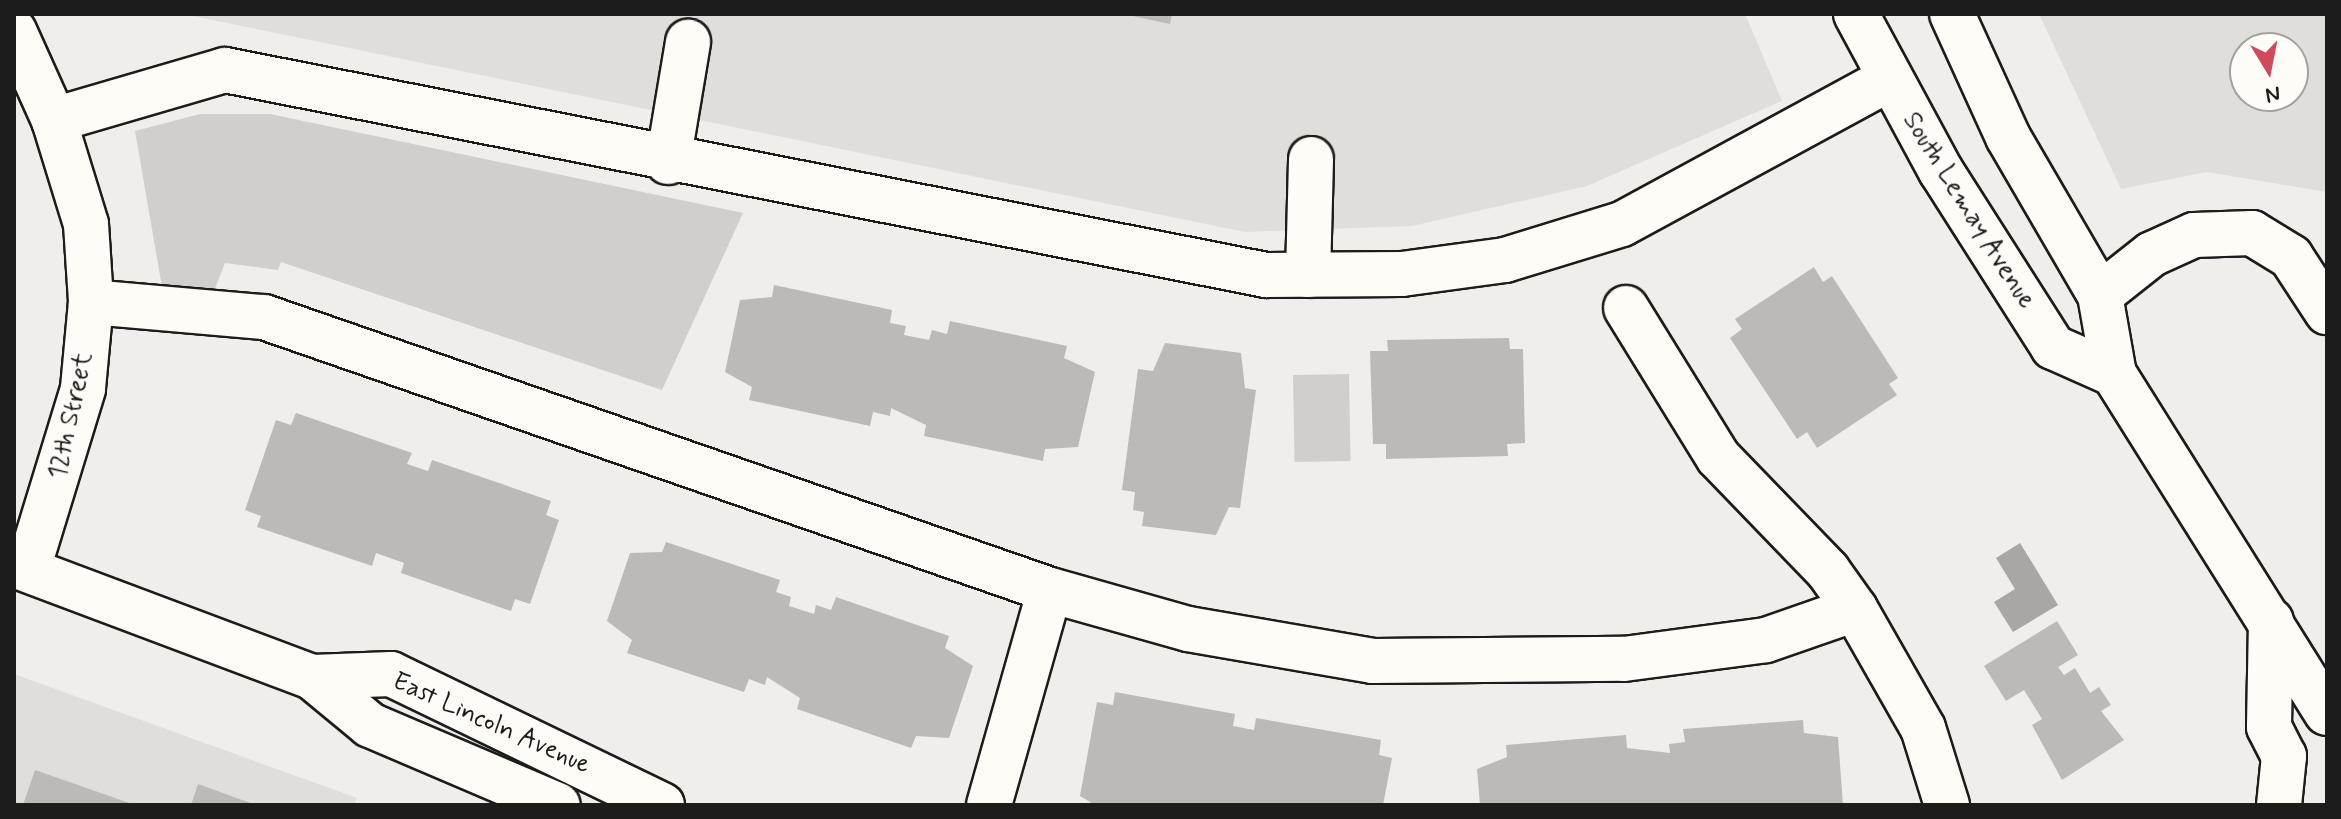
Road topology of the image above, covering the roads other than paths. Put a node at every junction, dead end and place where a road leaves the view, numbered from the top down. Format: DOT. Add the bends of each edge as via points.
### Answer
graph roads {
  1 [pos="1856,14"];
  2 [pos="1952,14"];
  3 [pos="14,31"];
  4 [pos="688,42"];
  5 [pos="1887,80"];
  6 [pos="54,120"];
  7 [pos="1311,159"];
  8 [pos="668,162"];
  9 [pos="1308,275"];
  10 [pos="2100,295"];
  11 [pos="91,302"];
  12 [pos="1626,308"];
  13 [pos="2327,312"];
  14 [pos="2114,374"];
  15 [pos="21,567"];
  16 [pos="1050,590"];
  17 [pos="1855,609"];
  18 [pos="2271,621"];
  19 [pos="312,677"];
  20 [pos="2327,713"];
  21 [pos="986,798"];
  22 [pos="558,805"];
  23 [pos="662,805"];
  24 [pos="1947,805"];
  25 [pos="2279,805"];
  1 -- 5 [label="street, South Lemay Avenue"];
  2 -- 10 [label="street" via="2008,137"];
  3 -- 6 [label="street, 12th Street"];
  4 -- 8 [label="street"];
  5 -- 9 [label="street" via="1622,224 1505,260 1402,274"];
  5 -- 14 [label="street, South Lemay Avenue" via="2053,347"];
  6 -- 8 [label="street" via="225,70"];
  6 -- 11 [label="street, 12th Street" via="86,224"];
  7 -- 9 [label="street"];
  8 -- 9 [label="street" via="1251,273"];
  10 -- 13 [label="street" via="2152,254 2194,235 2252,233 2291,257"];
  10 -- 14 [label="street"];
  11 -- 15 [label="street, 12th Street" via="83,389"];
  11 -- 16 [label="street" via="264,317"];
  12 -- 17 [label="street" via="1718,457 1828,571"];
  14 -- 18 [label="street"];
  15 -- 19 [label="street, East Lincoln Avenue"];
  16 -- 17 [label="street" via="1188,629 1373,661 1518,666 1766,640"];
  16 -- 21 [label="street"];
  17 -- 24 [label="street" via="1923,728"];
  18 -- 20 [label="street"];
  18 -- 25 [label="street" via="2269,727 2284,756"];
  19 -- 22 [label="street, East Lincoln Avenue" via="370,725"];
  19 -- 23 [label="street, East Lincoln Avenue" via="391,674"];
}
